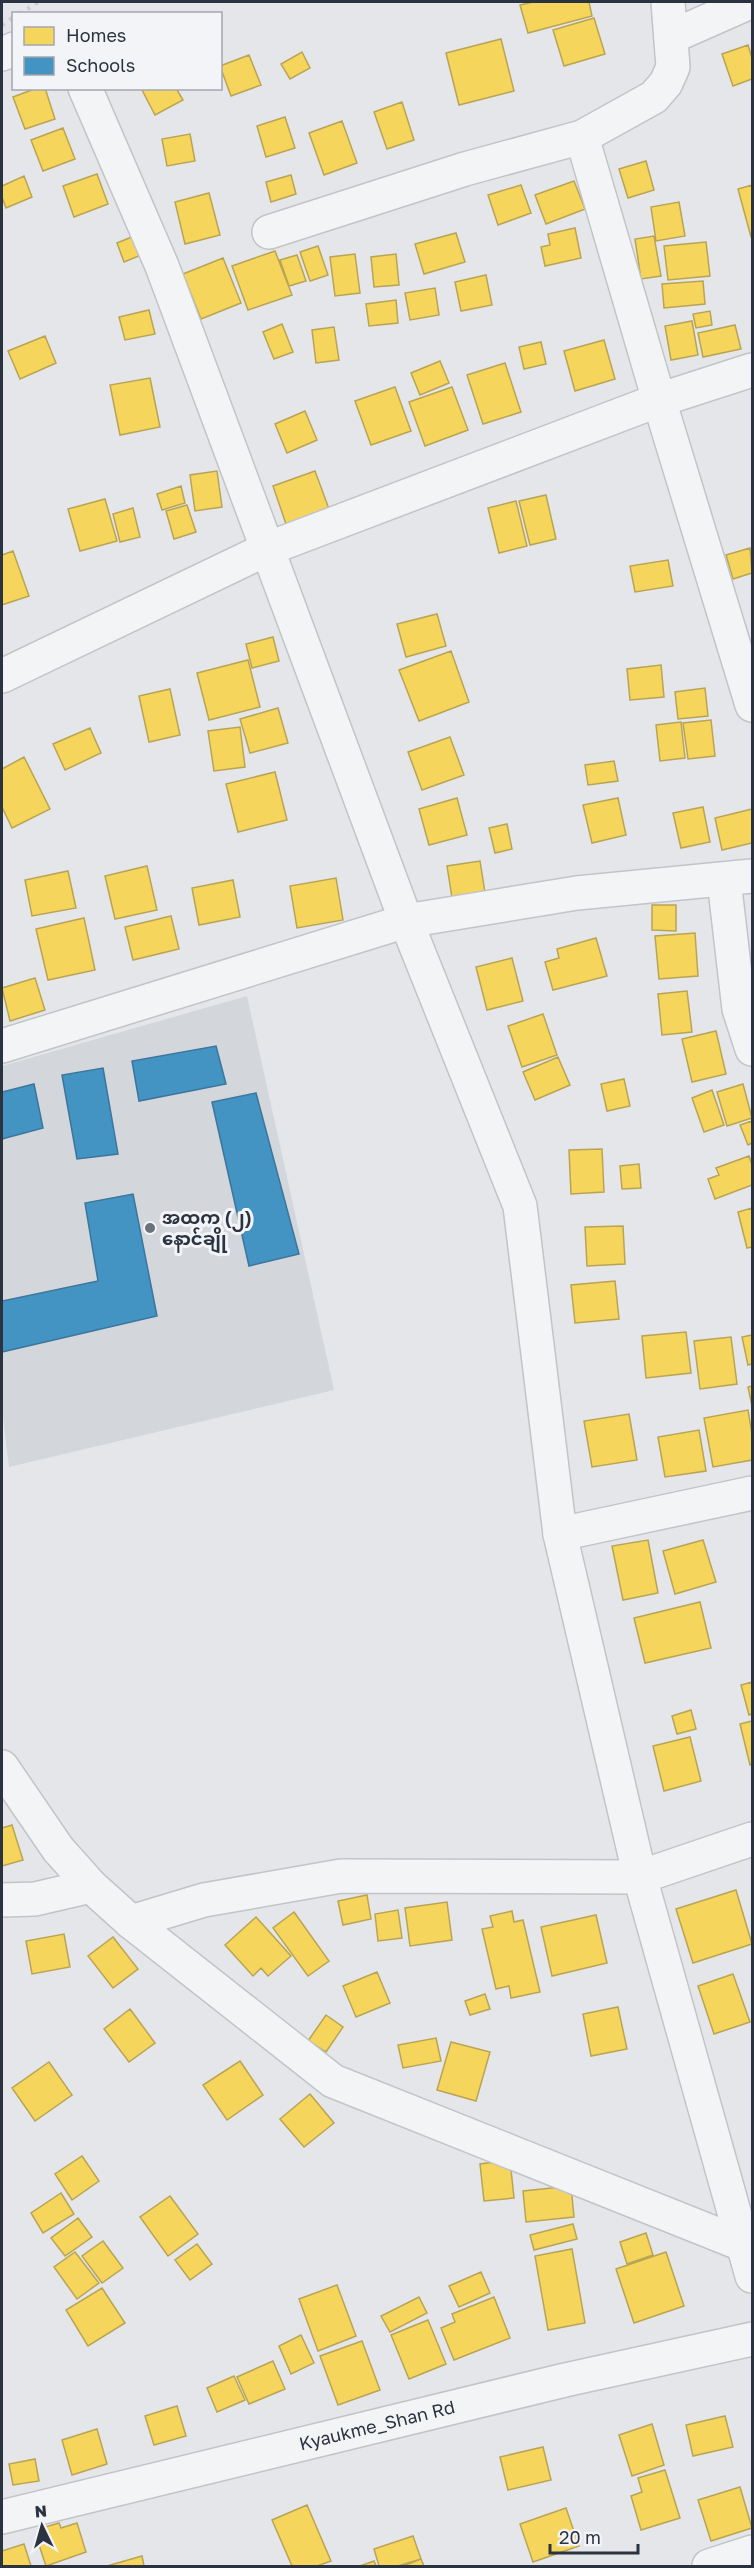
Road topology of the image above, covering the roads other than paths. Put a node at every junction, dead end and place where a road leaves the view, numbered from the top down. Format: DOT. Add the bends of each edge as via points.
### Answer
graph roads {
  1 [pos="668,2"];
  2 [pos="750,2"];
  3 [pos="671,37"];
  4 [pos="86,90"];
  5 [pos="582,137"];
  6 [pos="269,232"];
  7 [pos="753,370"];
  8 [pos="659,400"];
  9 [pos="267,549"];
  10 [pos="2,676"];
  11 [pos="753,705"];
  12 [pos="738,878"];
  13 [pos="406,921"];
  14 [pos="2,1046"];
  15 [pos="753,1049"];
  16 [pos="753,1493"];
  17 [pos="560,1534"];
  18 [pos="2,1767"];
  19 [pos="753,1839"];
  20 [pos="640,1877"];
  21 [pos="91,1886"];
  22 [pos="2,1900"];
  23 [pos="131,1922"];
  24 [pos="744,2245"];
  25 [pos="753,2277"];
  26 [pos="753,2339"];
  27 [pos="2,2517"];
  28 [pos="753,2552"];
  29 [pos="709,2566"];
  1 -- 3 [label="street"];
  2 -- 3 [label="street"];
  3 -- 5 [label="street" via="673,67 654,97"];
  4 -- 9 [label="street" via="162,266"];
  5 -- 6 [label="street" via="465,169"];
  5 -- 8 [label="street"];
  7 -- 8 [label="street"];
  8 -- 9 [label="street"];
  8 -- 11 [label="street"];
  9 -- 10 [label="street"];
  9 -- 13 [label="street"];
  12 -- 13 [label="street" via="577,893"];
  12 -- 15 [label="street" via="739,1009"];
  13 -- 14 [label="street"];
  13 -- 17 [label="street" via="520,1206"];
  16 -- 17 [label="street"];
  17 -- 20 [label="street"];
  18 -- 21 [label="street" via="58,1849"];
  19 -- 20 [label="street"];
  20 -- 23 [label="street" via="341,1876 204,1900"];
  20 -- 24 [label="street"];
  21 -- 22 [label="street" via="35,1899"];
  21 -- 23 [label="street"];
  23 -- 24 [label="street" via="333,2081"];
  24 -- 25 [label="street"];
  26 -- 27 [label="street, Kyaukme_Shan Rd" via="565,2380"];
  28 -- 29 [label="street"];
}
